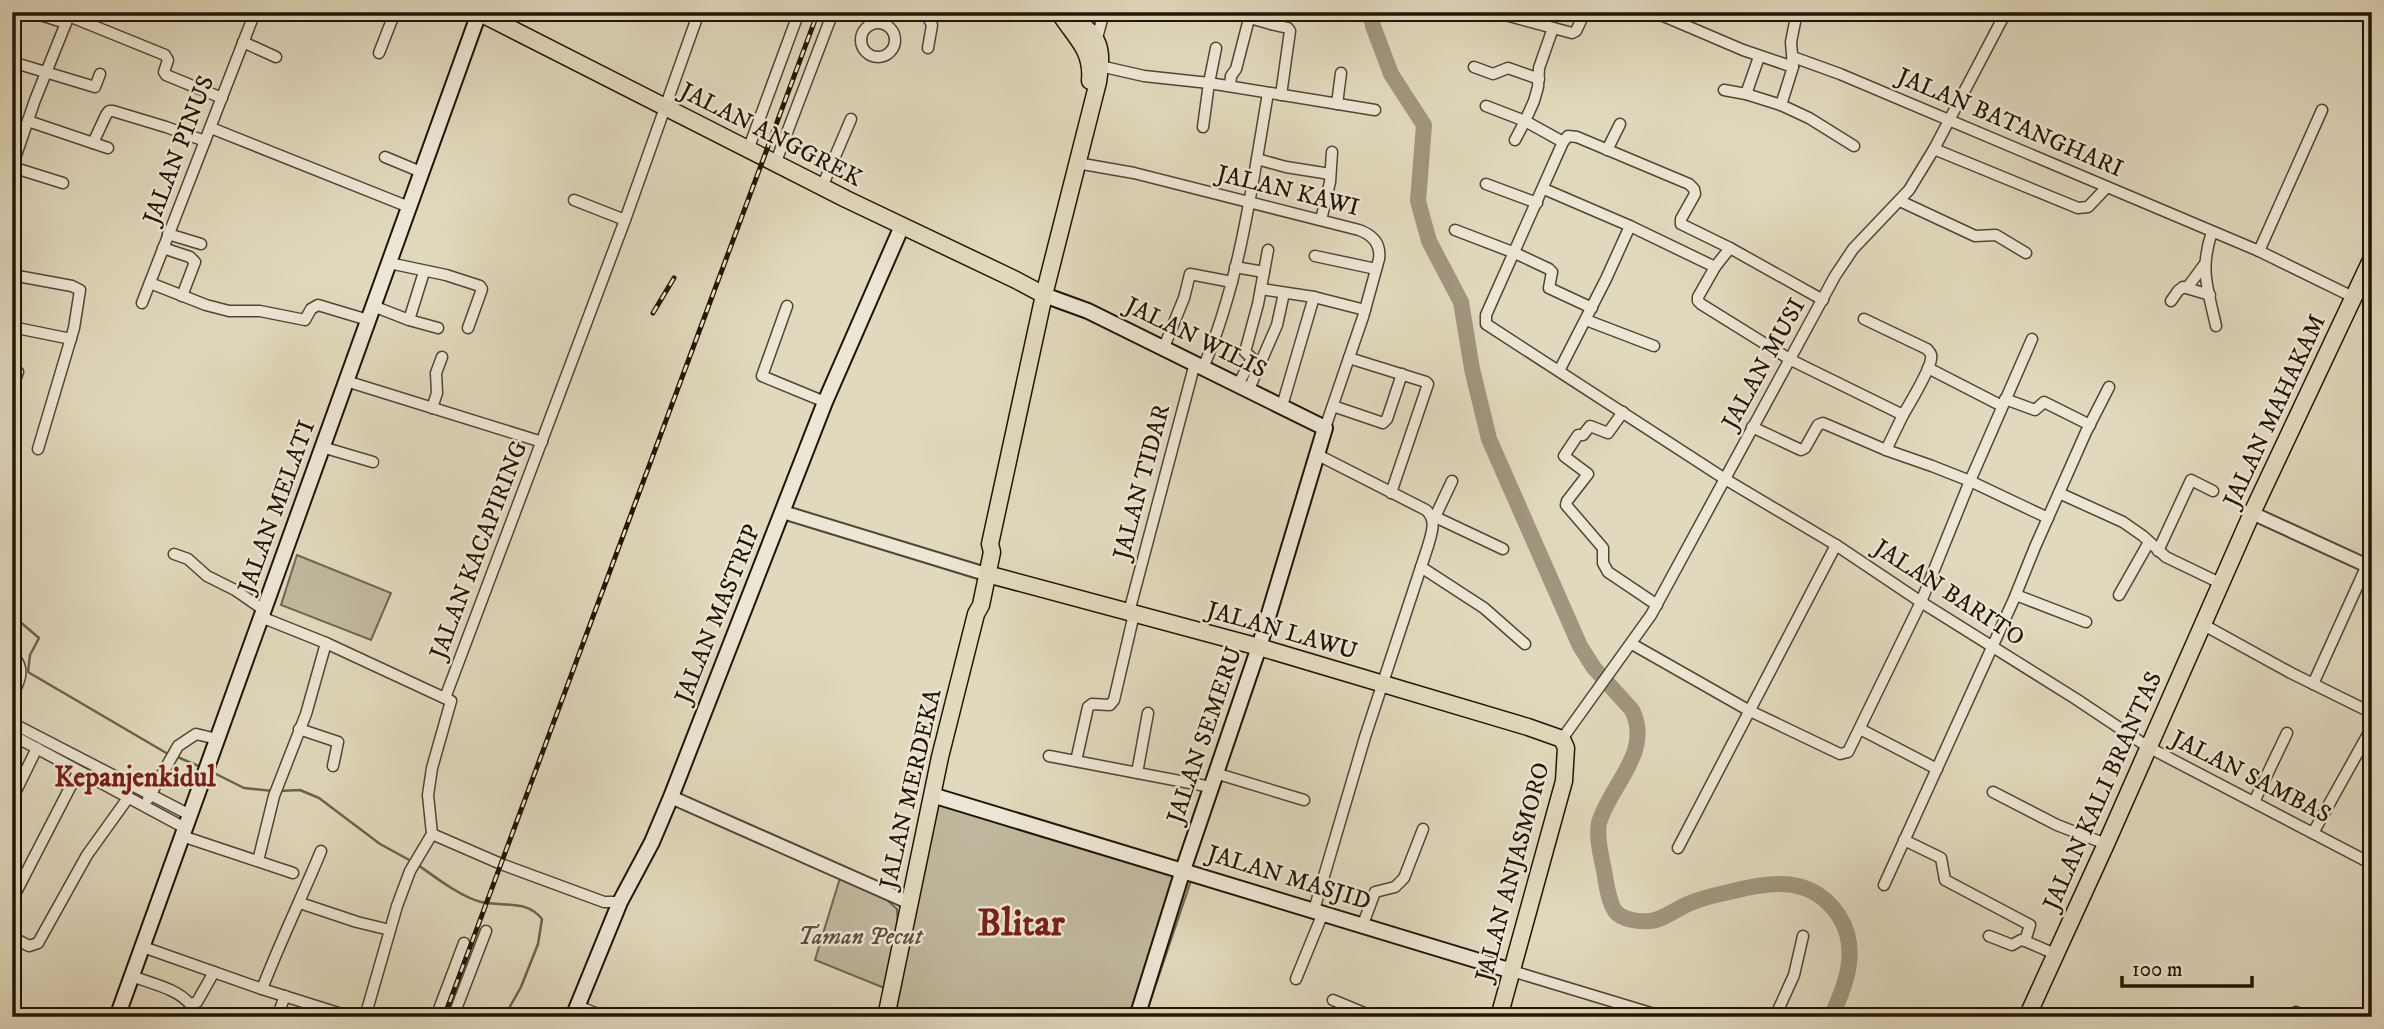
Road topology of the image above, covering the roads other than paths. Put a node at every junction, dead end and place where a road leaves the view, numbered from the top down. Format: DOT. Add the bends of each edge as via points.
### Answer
graph roads {
  1 [pos="255,12"];
  2 [pos="395,12"];
  3 [pos="478,12"];
  4 [pos="699,12"];
  5 [pos="799,12"];
  6 [pos="833,12"];
  7 [pos="875,12"];
  8 [pos="925,12"];
  9 [pos="1059,12"];
  10 [pos="1069,12"];
  11 [pos="1104,12"];
  12 [pos="1274,12"];
  13 [pos="1494,12"];
  14 [pos="1585,12"];
  15 [pos="1654,12"];
  16 [pos="1797,12"];
  17 [pos="2006,12"];
  18 [pos="37,14"];
  19 [pos="1248,14"];
  20 [pos="68,17"];
  21 [pos="871,23"];
  22 [pos="1271,24"];
  23 [pos="1553,29"];
  24 [pos="1097,38"];
  25 [pos="243,42"];
  26 [pos="928,48"];
  27 [pos="1216,48"];
  28 [pos="379,53"];
  29 [pos="276,57"];
  30 [pos="1759,57"];
  31 [pos="12,62"];
  32 [pos="1793,62"];
  33 [pos="1100,66"];
  34 [pos="1474,68"];
  35 [pos="1341,73"];
  36 [pos="1539,73"];
  37 [pos="46,74"];
  38 [pos="100,74"];
  39 [pos="1209,83"];
  40 [pos="1230,86"];
  41 [pos="1724,90"];
  42 [pos="1268,93"];
  43 [pos="1746,94"];
  44 [pos="1282,95"];
  45 [pos="222,97"];
  46 [pos="1337,104"];
  47 [pos="1781,105"];
  48 [pos="1486,106"];
  49 [pos="665,107"];
  50 [pos="1375,110"];
  51 [pos="2322,110"];
  52 [pos="1088,115"];
  53 [pos="851,119"];
  54 [pos="1949,120"];
  55 [pos="27,121"];
  56 [pos="1525,121"];
  57 [pos="1620,124"];
  58 [pos="1203,127"];
  59 [pos="211,128"];
  60 [pos="1515,140"];
  61 [pos="205,141"];
  62 [pos="1563,142"];
  63 [pos="93,143"];
  64 [pos="1854,146"];
  65 [pos="108,148"];
  66 [pos="1934,149"];
  67 [pos="748,150"];
  68 [pos="1607,150"];
  69 [pos="1332,152"];
  70 [pos="386,157"];
  71 [pos="1257,159"];
  72 [pos="1077,163"];
  73 [pos="775,164"];
  74 [pos="12,167"];
  75 [pos="421,172"];
  76 [pos="1330,174"];
  77 [pos="63,183"];
  78 [pos="1486,184"];
  79 [pos="822,187"];
  80 [pos="2107,187"];
  81 [pos="1544,189"];
  82 [pos="574,200"];
  83 [pos="1900,201"];
  84 [pos="1537,203"];
  85 [pos="1249,204"];
  86 [pos="409,207"];
  87 [pos="625,220"];
  88 [pos="1321,220"];
  89 [pos="902,226"];
  90 [pos="1630,226"];
  91 [pos="1455,230"];
  92 [pos="2212,232"];
  93 [pos="168,234"];
  94 [pos="201,244"];
  95 [pos="163,248"];
  96 [pos="1730,248"];
  97 [pos="1268,250"];
  98 [pos="2259,251"];
  99 [pos="1515,253"];
  100 [pos="2026,253"];
  101 [pos="1315,256"];
  102 [pos="2372,258"];
  103 [pos="389,263"];
  104 [pos="2204,265"];
  105 [pos="1235,267"];
  106 [pos="1715,267"];
  107 [pos="1376,269"];
  108 [pos="424,272"];
  109 [pos="1264,272"];
  110 [pos="12,275"];
  111 [pos="1232,282"];
  112 [pos="150,283"];
  113 [pos="2187,288"];
  114 [pos="1261,289"];
  115 [pos="2362,292"];
  116 [pos="1284,293"];
  117 [pos="1044,295"];
  118 [pos="2210,295"];
  119 [pos="182,296"];
  120 [pos="1314,297"];
  121 [pos="1823,300"];
  122 [pos="2171,301"];
  123 [pos="142,303"];
  124 [pos="373,306"];
  125 [pos="787,306"];
  126 [pos="1592,308"];
  127 [pos="1365,310"];
  128 [pos="1864,318"];
  129 [pos="368,320"];
  130 [pos="409,320"];
  131 [pos="1586,320"];
  132 [pos="2217,326"];
  133 [pos="12,327"];
  134 [pos="439,328"];
  135 [pos="468,328"];
  136 [pos="71,338"];
  137 [pos="2032,339"];
  138 [pos="1654,346"];
  139 [pos="1164,347"];
  140 [pos="442,357"];
  141 [pos="1349,358"];
  142 [pos="1791,360"];
  143 [pos="1199,366"];
  144 [pos="1928,368"];
  145 [pos="18,372"];
  146 [pos="1559,372"];
  147 [pos="349,374"];
  148 [pos="1402,374"];
  149 [pos="1244,387"];
  150 [pos="2109,387"];
  151 [pos="12,388"];
  152 [pos="825,402"];
  153 [pos="2004,402"];
  154 [pos="1333,405"];
  155 [pos="1282,406"];
  156 [pos="432,408"];
  157 [pos="1623,412"];
  158 [pos="1903,415"];
  159 [pos="2090,425"];
  160 [pos="1752,427"];
  161 [pos="1325,428"];
  162 [pos="542,442"];
  163 [pos="322,447"];
  164 [pos="38,449"];
  165 [pos="1886,450"];
  166 [pos="1318,455"];
  167 [pos="373,462"];
  168 [pos="1725,479"];
  169 [pos="1452,481"];
  170 [pos="1970,481"];
  171 [pos="2213,491"];
  172 [pos="1391,493"];
  173 [pos="2059,493"];
  174 [pos="783,512"];
  175 [pos="2252,513"];
  176 [pos="1433,516"];
  177 [pos="2048,518"];
  178 [pos="2149,542"];
  179 [pos="1836,545"];
  180 [pos="1503,549"];
  181 [pos="2158,551"];
  182 [pos="174,554"];
  183 [pos="1421,567"];
  184 [pos="2369,567"];
  185 [pos="983,573"];
  186 [pos="2220,583"];
  187 [pos="2016,595"];
  188 [pos="2119,595"];
  189 [pos="1921,602"];
  190 [pos="1657,605"];
  191 [pos="1132,613"];
  192 [pos="262,614"];
  193 [pos="2086,622"];
  194 [pos="2202,624"];
  195 [pos="326,643"];
  196 [pos="1525,644"];
  197 [pos="1632,644"];
  198 [pos="1993,646"];
  199 [pos="1259,647"];
  200 [pos="12,654"];
  201 [pos="1384,683"];
  202 [pos="2313,684"];
  203 [pos="12,696"];
  204 [pos="445,698"];
  205 [pos="1748,710"];
  206 [pos="1147,713"];
  207 [pos="2372,713"];
  208 [pos="12,723"];
  209 [pos="2372,727"];
  210 [pos="299,729"];
  211 [pos="1860,729"];
  212 [pos="2287,733"];
  213 [pos="12,735"];
  214 [pos="217,739"];
  215 [pos="1562,739"];
  216 [pos="2148,747"];
  217 [pos="37,748"];
  218 [pos="54,752"];
  219 [pos="1049,756"];
  220 [pos="1076,761"];
  221 [pos="333,766"];
  222 [pos="1937,769"];
  223 [pos="78,772"];
  224 [pos="1137,773"];
  225 [pos="1213,780"];
  226 [pos="1993,792"];
  227 [pos="150,795"];
  228 [pos="932,795"];
  229 [pos="671,797"];
  230 [pos="128,798"];
  231 [pos="12,799"];
  232 [pos="1304,800"];
  233 [pos="2254,802"];
  234 [pos="144,806"];
  235 [pos="186,827"];
  236 [pos="1423,829"];
  237 [pos="2313,833"];
  238 [pos="432,834"];
  239 [pos="1905,841"];
  240 [pos="2106,844"];
  241 [pos="1678,848"];
  242 [pos="321,851"];
  243 [pos="258,861"];
  244 [pos="2372,864"];
  245 [pos="1183,870"];
  246 [pos="293,873"];
  247 [pos="1884,885"];
  248 [pos="12,900"];
  249 [pos="908,902"];
  250 [pos="300,903"];
  251 [pos="618,908"];
  252 [pos="1319,911"];
  253 [pos="1363,925"];
  254 [pos="390,930"];
  255 [pos="486,931"];
  256 [pos="1803,936"];
  257 [pos="1989,936"];
  258 [pos="12,937"];
  259 [pos="2025,941"];
  260 [pos="464,943"];
  261 [pos="142,947"];
  262 [pos="2054,954"];
  263 [pos="1512,971"];
  264 [pos="215,972"];
  265 [pos="132,976"];
  266 [pos="1296,979"];
  267 [pos="262,989"];
  268 [pos="285,996"];
  269 [pos="1333,1000"];
  270 [pos="575,1011"];
  271 [pos="892,1015"];
  272 [pos="117,1017"];
  273 [pos="277,1017"];
  274 [pos="351,1017"];
  275 [pos="365,1017"];
  276 [pos="436,1017"];
  277 [pos="453,1017"];
  278 [pos="606,1017"];
  279 [pos="1137,1017"];
  280 [pos="1376,1017"];
  281 [pos="1499,1017"];
  282 [pos="1664,1017"];
  283 [pos="1775,1017"];
  284 [pos="2027,1017"];
  1 -- 25 [label="street, JALAN PINUS"];
  2 -- 28 [label="street"];
  3 -- 49 [label="main road, JALAN ANGGREK"];
  3 -- 75 [label="main road, JALAN MELATI"];
  4 -- 49 [label="street, JALAN KACAPIRING"];
  5 -- 67 [label="street"];
  6 -- 73 [label="street"];
  7 -- 21 [label="street"];
  8 -- 26 [label="street" via="932,25"];
  9 -- 52 [label="main road" via="1091,65"];
  10 -- 24 [label="main road"];
  11 -- 24 [label="street"];
  12 -- 22 [label="street"];
  13 -- 23 [label="street"];
  14 -- 23 [label="street" via="1576,31"];
  15 -- 30 [label="street, JALAN BATANGHARI"];
  16 -- 32 [label="street" via="1791,42"];
  17 -- 54 [label="street, JALAN MUSI"];
  18 -- 20 [label="street"];
  19 -- 22 [label="street"];
  19 -- 40 [label="street"];
  20 -- 37 [label="street"];
  20 -- 45 [label="street" via="166,55 166,75"];
  22 -- 44 [label="street" via="1290,31"];
  23 -- 36 [label="street"];
  24 -- 33 [label="main road"];
  25 -- 29 [label="street"];
  25 -- 45 [label="street, JALAN PINUS"];
  27 -- 39 [label="street"];
  30 -- 32 [label="street, JALAN BATANGHARI"];
  30 -- 43 [label="street"];
  31 -- 37 [label="street"];
  32 -- 47 [label="street"];
  32 -- 54 [label="street, JALAN BATANGHARI"];
  33 -- 39 [label="street"];
  33 -- 52 [label="main road"];
  34 -- 36 [label="street" via="1493,74 1508,68"];
  35 -- 46 [label="street"];
  36 -- 56 [label="street"];
  37 -- 38 [label="street" via="95,88"];
  37 -- 55 [label="street"];
  39 -- 40 [label="street"];
  39 -- 58 [label="street"];
  40 -- 42 [label="street"];
  41 -- 43 [label="street"];
  42 -- 44 [label="street"];
  42 -- 71 [label="street, JALAN TIDAR"];
  43 -- 47 [label="street"];
  44 -- 46 [label="street"];
  45 -- 59 [label="street, JALAN PINUS"];
  46 -- 50 [label="street"];
  47 -- 64 [label="street"];
  48 -- 56 [label="street"];
  49 -- 67 [label="main road, JALAN ANGGREK"];
  49 -- 87 [label="street, JALAN KACAPIRING"];
  51 -- 98 [label="street"];
  52 -- 72 [label="main road, JALAN MERDEKA"];
  53 -- 79 [label="street"];
  54 -- 66 [label="street, JALAN MUSI"];
  54 -- 80 [label="street, JALAN BATANGHARI"];
  55 -- 63 [label="street"];
  55 -- 74 [label="street"];
  56 -- 60 [label="street"];
  56 -- 62 [label="street"];
  57 -- 68 [label="street"];
  59 -- 61 [label="street, JALAN PINUS"];
  59 -- 86 [label="street"];
  61 -- 63 [label="street" via="109,111"];
  61 -- 93 [label="street, JALAN PINUS"];
  62 -- 68 [label="street" via="1572,136"];
  62 -- 81 [label="street"];
  63 -- 65 [label="street"];
  66 -- 80 [label="street" via="2078,208 2088,207"];
  66 -- 83 [label="street, JALAN MUSI"];
  67 -- 73 [label="main road, JALAN ANGGREK"];
  68 -- 96 [label="street" via="1689,184 1695,194 1681,223"];
  69 -- 76 [label="street"];
  70 -- 75 [label="street"];
  71 -- 76 [label="street"];
  71 -- 85 [label="street, JALAN TIDAR"];
  72 -- 85 [label="street, JALAN KAWI"];
  72 -- 117 [label="main road, JALAN MERDEKA"];
  73 -- 79 [label="main road, JALAN ANGGREK"];
  74 -- 77 [label="street"];
  75 -- 86 [label="main road, JALAN MELATI"];
  76 -- 88 [label="street"];
  78 -- 84 [label="street"];
  79 -- 89 [label="main road, JALAN ANGGREK"];
  80 -- 92 [label="street, JALAN BATANGHARI"];
  81 -- 84 [label="street"];
  81 -- 90 [label="street"];
  82 -- 87 [label="street"];
  83 -- 100 [label="street" via="1975,236 1996,235"];
  83 -- 121 [label="street, JALAN MUSI" via="1853,248"];
  84 -- 99 [label="street"];
  85 -- 88 [label="street, JALAN KAWI"];
  85 -- 105 [label="street, JALAN TIDAR"];
  86 -- 103 [label="main road, JALAN MELATI"];
  87 -- 162 [label="street, JALAN KACAPIRING"];
  88 -- 107 [label="street, JALAN KAWI" via="1373,237 1380,252"];
  89 -- 117 [label="main road, JALAN ANGGREK"];
  89 -- 152 [label="main road, JALAN MASTRIP"];
  90 -- 106 [label="street"];
  90 -- 126 [label="street"];
  91 -- 99 [label="street"];
  92 -- 98 [label="street, JALAN BATANGHARI"];
  92 -- 104 [label="street"];
  93 -- 94 [label="street"];
  93 -- 95 [label="street, JALAN PINUS"];
  95 -- 112 [label="street, JALAN PINUS"];
  95 -- 119 [label="street" via="195,262"];
  96 -- 106 [label="street"];
  96 -- 121 [label="street"];
  97 -- 109 [label="street"];
  98 -- 115 [label="street, JALAN BATANGHARI"];
  99 -- 126 [label="street" via="1552,272 1549,288"];
  99 -- 146 [label="street, JALAN BARITO" via="1486,324"];
  101 -- 107 [label="street"];
  102 -- 115 [label="main road, JALAN MAHAKAM"];
  103 -- 108 [label="street"];
  103 -- 124 [label="main road, JALAN MELATI"];
  104 -- 113 [label="street"];
  104 -- 118 [label="street"];
  105 -- 109 [label="street"];
  105 -- 111 [label="street, JALAN TIDAR"];
  106 -- 142 [label="street" via="1698,302"];
  107 -- 127 [label="street, JALAN KAWI"];
  108 -- 130 [label="street"];
  108 -- 135 [label="street" via="480,286"];
  109 -- 114 [label="street"];
  110 -- 136 [label="street" via="80,290"];
  111 -- 139 [label="street" via="1190,274"];
  111 -- 143 [label="street, JALAN TIDAR" via="1215,340"];
  112 -- 119 [label="street"];
  112 -- 123 [label="street, JALAN PINUS"];
  113 -- 118 [label="street"];
  113 -- 122 [label="street"];
  114 -- 116 [label="street"];
  114 -- 149 [label="street" via="1245,352 1252,358"];
  115 -- 175 [label="main road, JALAN MAHAKAM"];
  116 -- 120 [label="street"];
  116 -- 149 [label="street" via="1277,325"];
  117 -- 139 [label="main road, JALAN WILIS"];
  117 -- 185 [label="main road, JALAN MERDEKA" via="990,544 992,552"];
  118 -- 132 [label="street"];
  119 -- 129 [label="street" via="229,311 260,311 305,320 318,305"];
  120 -- 127 [label="street"];
  120 -- 155 [label="street"];
  121 -- 142 [label="street, JALAN MUSI"];
  124 -- 129 [label="main road, JALAN MELATI"];
  124 -- 130 [label="street"];
  125 -- 152 [label="street" via="762,376"];
  126 -- 131 [label="street"];
  127 -- 141 [label="street, JALAN KAWI"];
  128 -- 144 [label="street" via="1927,349 1932,358"];
  129 -- 147 [label="main road, JALAN MELATI"];
  130 -- 134 [label="street"];
  131 -- 138 [label="street"];
  131 -- 146 [label="street"];
  133 -- 136 [label="street"];
  136 -- 164 [label="street"];
  137 -- 153 [label="street"];
  139 -- 143 [label="main road, JALAN WILIS"];
  140 -- 156 [label="street"];
  141 -- 148 [label="street"];
  141 -- 154 [label="street, JALAN KAWI"];
  142 -- 158 [label="street"];
  142 -- 160 [label="street, JALAN MUSI"];
  143 -- 149 [label="main road, JALAN WILIS"];
  143 -- 191 [label="street, JALAN TIDAR"];
  144 -- 153 [label="street"];
  144 -- 158 [label="street"];
  145 -- 151 [label="street"];
  146 -- 157 [label="street, JALAN BARITO"];
  147 -- 156 [label="street"];
  147 -- 163 [label="main road, JALAN MELATI"];
  148 -- 154 [label="street" via="1383,423"];
  148 -- 172 [label="street" via="1428,384"];
  149 -- 155 [label="main road, JALAN WILIS"];
  150 -- 159 [label="street"];
  152 -- 174 [label="main road, JALAN MASTRIP"];
  153 -- 159 [label="street" via="2035,411 2044,402"];
  153 -- 170 [label="street"];
  154 -- 161 [label="street, JALAN KAWI"];
  155 -- 161 [label="main road, JALAN WILIS"];
  156 -- 162 [label="street"];
  157 -- 168 [label="street, JALAN BARITO"];
  157 -- 190 [label="street" via="1608,433 1590,426 1564,456 1588,474 1566,505 1603,548 1602,563 1608,572"];
  158 -- 165 [label="street"];
  159 -- 173 [label="street"];
  160 -- 165 [label="street" via="1801,450 1823,423"];
  160 -- 168 [label="street, JALAN MUSI"];
  161 -- 166 [label="main road, JALAN SEMERU"];
  162 -- 204 [label="street, JALAN KACAPIRING"];
  163 -- 167 [label="street"];
  163 -- 192 [label="main road, JALAN MELATI"];
  165 -- 170 [label="street"];
  166 -- 172 [label="street"];
  166 -- 199 [label="main road, JALAN SEMERU"];
  168 -- 179 [label="street, JALAN BARITO"];
  168 -- 190 [label="street, JALAN MUSI"];
  169 -- 176 [label="street"];
  170 -- 177 [label="street"];
  170 -- 189 [label="street"];
  171 -- 181 [label="street" via="2191,480"];
  172 -- 176 [label="street"];
  173 -- 177 [label="street"];
  173 -- 178 [label="street" via="2123,522"];
  174 -- 185 [label="street"];
  174 -- 229 [label="main road, JALAN MASTRIP"];
  175 -- 184 [label="street"];
  175 -- 186 [label="main road, JALAN MAHAKAM"];
  176 -- 180 [label="street"];
  176 -- 183 [label="street"];
  177 -- 187 [label="street"];
  178 -- 181 [label="street"];
  178 -- 188 [label="street"];
  179 -- 189 [label="street, JALAN BARITO"];
  179 -- 205 [label="street"];
  181 -- 186 [label="street"];
  182 -- 192 [label="street" via="235,590"];
  183 -- 196 [label="street" via="1484,608"];
  183 -- 201 [label="street"];
  184 -- 202 [label="street"];
  185 -- 191 [label="main road, JALAN LAWU"];
  185 -- 228 [label="main road, JALAN MERDEKA" via="981,606 975,614"];
  186 -- 194 [label="main road, JALAN KALI BRANTAS"];
  187 -- 193 [label="street"];
  187 -- 198 [label="street"];
  189 -- 198 [label="street, JALAN BARITO"];
  189 -- 211 [label="street"];
  190 -- 197 [label="street, JALAN MUSI"];
  191 -- 199 [label="main road, JALAN LAWU"];
  191 -- 220 [label="street, JALAN TIDAR" via="1114,700 1110,705 1088,707"];
  192 -- 195 [label="street"];
  192 -- 214 [label="main road, JALAN MELATI"];
  194 -- 202 [label="street"];
  194 -- 216 [label="main road, JALAN KALI BRANTAS"];
  195 -- 204 [label="street"];
  195 -- 210 [label="street"];
  197 -- 205 [label="street"];
  197 -- 215 [label="street, JALAN MUSI"];
  198 -- 216 [label="street, JALAN BARITO"];
  198 -- 222 [label="street"];
  199 -- 201 [label="main road, JALAN LAWU"];
  199 -- 225 [label="main road, JALAN SEMERU"];
  200 -- 203 [label="street" via="22,674"];
  201 -- 215 [label="main road, JALAN LAWU"];
  201 -- 252 [label="street"];
  202 -- 207 [label="street"];
  204 -- 238 [label="street, JALAN KACAPIRING" via="452,703 428,795"];
  205 -- 211 [label="street" via="1844,754"];
  205 -- 241 [label="street"];
  206 -- 224 [label="street"];
  208 -- 218 [label="street"];
  209 -- 237 [label="street"];
  210 -- 221 [label="street" via="338,742"];
  210 -- 243 [label="street" via="275,791"];
  211 -- 222 [label="street"];
  212 -- 233 [label="street"];
  213 -- 217 [label="street"];
  214 -- 227 [label="street" via="196,734 178,746"];
  214 -- 235 [label="main road, JALAN MELATI"];
  215 -- 263 [label="main road, JALAN ANJASMORO" via="1564,781"];
  216 -- 233 [label="street, JALAN SAMBAS"];
  216 -- 240 [label="main road, JALAN KALI BRANTAS"];
  217 -- 218 [label="street"];
  217 -- 231 [label="street"];
  218 -- 223 [label="street"];
  218 -- 227 [label="street"];
  219 -- 220 [label="street"];
  220 -- 224 [label="street"];
  222 -- 239 [label="street"];
  223 -- 230 [label="street"];
  223 -- 248 [label="street"];
  224 -- 225 [label="street"];
  225 -- 232 [label="street"];
  225 -- 245 [label="main road, JALAN SEMERU"];
  226 -- 240 [label="street"];
  227 -- 234 [label="street"];
  227 -- 235 [label="street"];
  228 -- 245 [label="main road, JALAN MASJID"];
  228 -- 249 [label="main road, JALAN MERDEKA"];
  229 -- 249 [label="street"];
  229 -- 251 [label="main road, JALAN MASTRIP"];
  230 -- 234 [label="street"];
  230 -- 258 [label="street" via="87,855 38,943 29,946"];
  233 -- 237 [label="street, JALAN SAMBAS"];
  234 -- 235 [label="street"];
  235 -- 243 [label="street"];
  235 -- 261 [label="main road, JALAN MELATI"];
  236 -- 253 [label="street" via="1404,878 1395,887 1376,892"];
  237 -- 244 [label="street, JALAN SAMBAS"];
  238 -- 251 [label="street"];
  238 -- 254 [label="street" via="410,872"];
  239 -- 247 [label="street"];
  239 -- 259 [label="street" via="1941,858 1945,880 1959,890 2030,925"];
  240 -- 262 [label="main road, JALAN KALI BRANTAS"];
  242 -- 250 [label="street"];
  243 -- 246 [label="street"];
  245 -- 252 [label="main road, JALAN MASJID"];
  245 -- 279 [label="main road, JALAN SEMERU"];
  249 -- 271 [label="main road, JALAN MERDEKA"];
  250 -- 254 [label="street"];
  250 -- 267 [label="street"];
  251 -- 270 [label="main road, JALAN MASTRIP"];
  252 -- 253 [label="main road, JALAN MASJID"];
  252 -- 266 [label="street"];
  253 -- 263 [label="main road, JALAN MASJID"];
  254 -- 275 [label="street"];
  255 -- 277 [label="street"];
  256 -- 283 [label="street" via="1794,975"];
  257 -- 259 [label="street" via="2012,945"];
  259 -- 262 [label="street"];
  260 -- 276 [label="street"];
  261 -- 264 [label="street"];
  261 -- 265 [label="main road, JALAN MELATI"];
  262 -- 284 [label="main road, JALAN KALI BRANTAS"];
  263 -- 281 [label="main road, JALAN ANJASMORO"];
  263 -- 282 [label="street"];
  264 -- 265 [label="street" via="193,1004"];
  264 -- 267 [label="street"];
  265 -- 272 [label="main road, JALAN MELATI"];
  267 -- 268 [label="street"];
  268 -- 273 [label="street"];
  268 -- 274 [label="street"];
  269 -- 280 [label="street"];
  270 -- 278 [label="street"];
}
